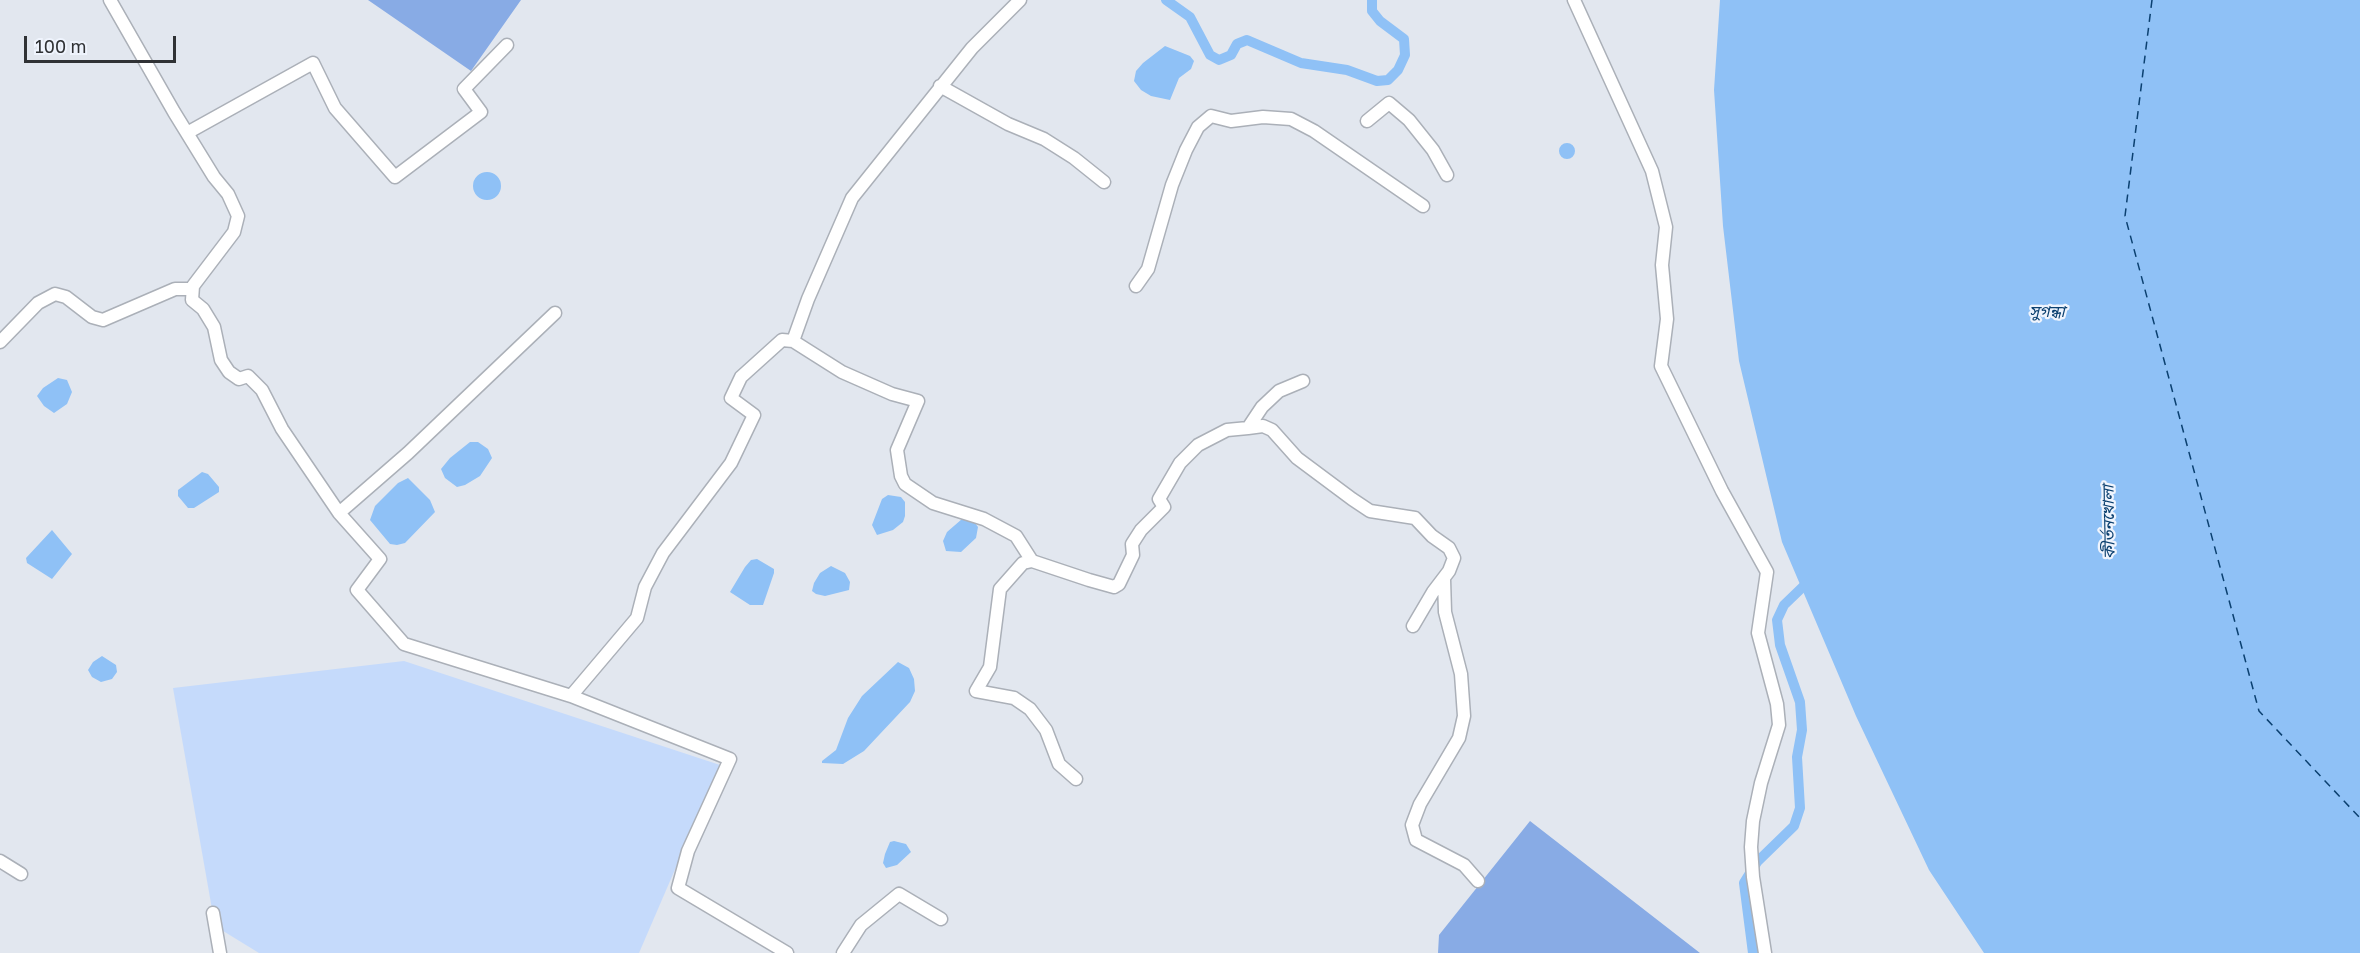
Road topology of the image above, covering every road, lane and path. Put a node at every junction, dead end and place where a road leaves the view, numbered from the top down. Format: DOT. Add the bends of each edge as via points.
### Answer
graph roads {
  1 [pos="110,0"];
  2 [pos="1020,0"];
  3 [pos="1574,0"];
  4 [pos="507,45"];
  5 [pos="940,86"];
  6 [pos="1367,121"];
  7 [pos="187,133"];
  8 [pos="1447,175"];
  9 [pos="1104,183"];
  10 [pos="1423,206"];
  11 [pos="1136,286"];
  12 [pos="192,289"];
  13 [pos="555,313"];
  14 [pos="793,341"];
  15 [pos="0,342"];
  16 [pos="1303,381"];
  17 [pos="1248,428"];
  18 [pos="339,513"];
  19 [pos="1032,561"];
  20 [pos="1444,579"];
  21 [pos="1413,626"];
  22 [pos="571,696"];
  23 [pos="1076,779"];
  24 [pos="0,861"];
  25 [pos="21,874"];
  26 [pos="1478,881"];
  27 [pos="213,913"];
  28 [pos="941,919"];
  29 [pos="220,953"];
  30 [pos="787,953"];
  31 [pos="843,953"];
  32 [pos="1765,953"];
  1 -- 7 [label="street"];
  2 -- 5 [label="street"];
  3 -- 32 [label="street" via="1652,171 1666,227 1662,265 1667,319 1661,366 1767,572 1758,633 1779,725 1761,783 1751,847"];
  4 -- 7 [label="street" via="464,89 481,112 394,177 335,108 313,63"];
  5 -- 9 [label="street" via="1044,139"];
  5 -- 14 [label="street" via="852,198"];
  6 -- 8 [label="street" via="1389,103 1434,150"];
  7 -- 12 [label="street" via="238,216 234,231"];
  10 -- 11 [label="street" via="1291,119 1231,121 1212,116 1197,127 1185,150 1148,269"];
  12 -- 15 [label="street" via="175,289 103,320 55,294 32,308"];
  12 -- 18 [label="street" via="192,300 214,327 221,360 238,379 248,376 262,390 282,429"];
  13 -- 18 [label="street"];
  14 -- 19 [label="street" via="842,372 918,401 897,450 905,484 933,503 984,519 1016,536"];
  14 -- 22 [label="street" via="782,340 741,377 731,398 754,416 731,463 663,554 645,587 637,618"];
  16 -- 17 [label="street" via="1279,391"];
  17 -- 19 [label="street" via="1227,430 1198,445 1180,463 1160,499 1164,507 1132,544 1134,555 1119,584 1114,587 1097,583"];
  17 -- 20 [label="street" via="1263,426 1272,430 1297,458 1370,511 1415,518 1449,548 1454,558"];
  18 -- 22 [label="street" via="380,559 357,590 404,644"];
  19 -- 23 [label="street" via="1023,563 1000,590 990,667 976,691 1014,698 1030,709 1046,730 1059,764"];
  20 -- 21 [label="street"];
  20 -- 26 [label="street" via="1445,612 1462,683 1464,716 1459,738 1412,825 1416,840 1464,865"];
  22 -- 30 [label="street" via="730,759 688,851 678,888"];
  24 -- 25 [label="street"];
  27 -- 29 [label="street"];
  28 -- 31 [label="street" via="899,894 861,926"];
}
